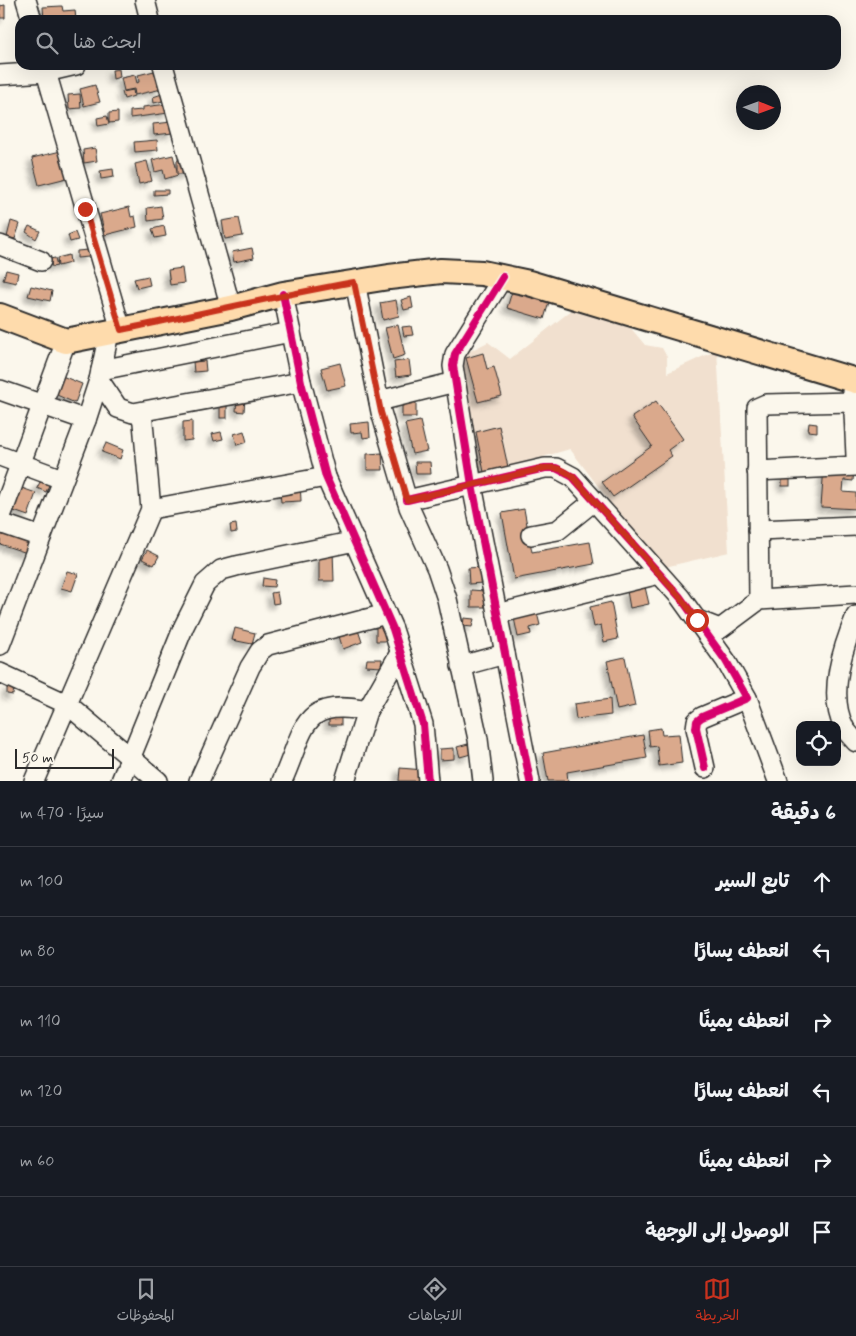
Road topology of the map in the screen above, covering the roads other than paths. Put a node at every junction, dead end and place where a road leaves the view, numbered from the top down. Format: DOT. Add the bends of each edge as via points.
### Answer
graph roads {
  1 [pos="26,0"];
  2 [pos="145,0"];
  3 [pos="30,15"];
  4 [pos="149,15"];
  5 [pos="40,70"];
  6 [pos="45,70"];
  7 [pos="164,70"];
  8 [pos="0,78"];
  9 [pos="0,245"];
  10 [pos="41,261"];
  11 [pos="503,277"];
  12 [pos="354,282"];
  13 [pos="283,294"];
  14 [pos="231,308"];
  15 [pos="0,316"];
  16 [pos="115,332"];
  17 [pos="291,332"];
  18 [pos="66,341"];
  19 [pos="100,375"];
  20 [pos="301,382"];
  21 [pos="456,382"];
  22 [pos="854,388"];
  23 [pos="0,390"];
  24 [pos="379,401"];
  25 [pos="42,405"];
  26 [pos="142,412"];
  27 [pos="86,420"];
  28 [pos="0,456"];
  29 [pos="856,456"];
  30 [pos="21,463"];
  31 [pos="856,466"];
  32 [pos="757,471"];
  33 [pos="326,476"];
  34 [pos="62,479"];
  35 [pos="472,485"];
  36 [pos="407,500"];
  37 [pos="594,501"];
  38 [pos="151,509"];
  39 [pos="0,521"];
  40 [pos="856,526"];
  41 [pos="758,530"];
  42 [pos="531,535"];
  43 [pos="41,537"];
  44 [pos="356,541"];
  45 [pos="659,574"];
  46 [pos="856,594"];
  47 [pos="759,600"];
  48 [pos="386,614"];
  49 [pos="497,614"];
  50 [pos="856,616"];
  51 [pos="697,620"];
  52 [pos="0,645"];
  53 [pos="400,653"];
  54 [pos="505,654"];
  55 [pos="461,666"];
  56 [pos="0,672"];
  57 [pos="747,698"];
  58 [pos="67,704"];
  59 [pos="367,711"];
  60 [pos="856,742"];
  61 [pos="132,758"];
  62 [pos="705,768"];
  63 [pos="34,781"];
  64 [pos="120,781"];
  65 [pos="158,781"];
  66 [pos="199,781"];
  67 [pos="282,781"];
  68 [pos="345,781"];
  69 [pos="428,781"];
  70 [pos="483,781"];
  71 [pos="530,781"];
  72 [pos="778,781"];
  1 -- 3 [label="street"];
  2 -- 4 [label="street"];
  5 -- 8 [label="street"];
  6 -- 16 [label="street"];
  7 -- 14 [label="street"];
  9 -- 10 [label="street"];
  11 -- 12 [label="main road" via="442,271"];
  11 -- 21 [label="street" via="455,354"];
  11 -- 22 [label="main road"];
  12 -- 13 [label="main road"];
  12 -- 24 [label="street"];
  13 -- 14 [label="main road"];
  13 -- 17 [label="street"];
  14 -- 16 [label="main road"];
  15 -- 18 [label="main road"];
  16 -- 18 [label="main road"];
  16 -- 19 [label="street"];
  17 -- 19 [label="street"];
  17 -- 20 [label="street"];
  18 -- 25 [label="street"];
  19 -- 26 [label="street" via="122,411"];
  19 -- 27 [label="street"];
  20 -- 26 [label="street"];
  20 -- 33 [label="street"];
  21 -- 24 [label="street"];
  21 -- 35 [label="street"];
  22 -- 29 [label="street"];
  22 -- 32 [label="street" via="760,406 756,412"];
  23 -- 25 [label="street"];
  24 -- 36 [label="street"];
  25 -- 27 [label="street"];
  25 -- 30 [label="street"];
  26 -- 38 [label="street"];
  27 -- 34 [label="street"];
  28 -- 30 [label="street"];
  30 -- 34 [label="street"];
  30 -- 39 [label="street"];
  31 -- 32 [label="street"];
  32 -- 41 [label="street"];
  33 -- 38 [label="street"];
  33 -- 44 [label="street"];
  34 -- 43 [label="street"];
  35 -- 36 [label="street"];
  35 -- 37 [label="street" via="556,468 573,477"];
  35 -- 49 [label="street"];
  36 -- 55 [label="street" via="447,599"];
  37 -- 42 [label="street" via="558,530"];
  37 -- 45 [label="street"];
  38 -- 58 [label="street"];
  39 -- 43 [label="street"];
  40 -- 41 [label="street"];
  41 -- 47 [label="street"];
  43 -- 52 [label="street"];
  44 -- 48 [label="street"];
  44 -- 61 [label="street" via="236,566 211,577 184,626"];
  45 -- 49 [label="street"];
  45 -- 51 [label="street"];
  46 -- 47 [label="street"];
  47 -- 51 [label="street" via="720,629"];
  48 -- 53 [label="street"];
  48 -- 66 [label="street" via="268,646 260,651"];
  49 -- 54 [label="street"];
  50 -- 60 [label="street" via="846,639 838,675 837,706 844,727"];
  51 -- 57 [label="street"];
  53 -- 59 [label="street"];
  53 -- 69 [label="street" via="423,724"];
  54 -- 55 [label="street"];
  54 -- 71 [label="street"];
  55 -- 70 [label="street" via="478,739"];
  56 -- 58 [label="street"];
  57 -- 62 [label="street" via="697,721"];
  57 -- 72 [label="street"];
  58 -- 61 [label="street"];
  58 -- 63 [label="street"];
  59 -- 67 [label="street" via="330,707 318,710 306,726"];
  59 -- 68 [label="street"];
  61 -- 64 [label="street"];
  61 -- 65 [label="street"];
}
